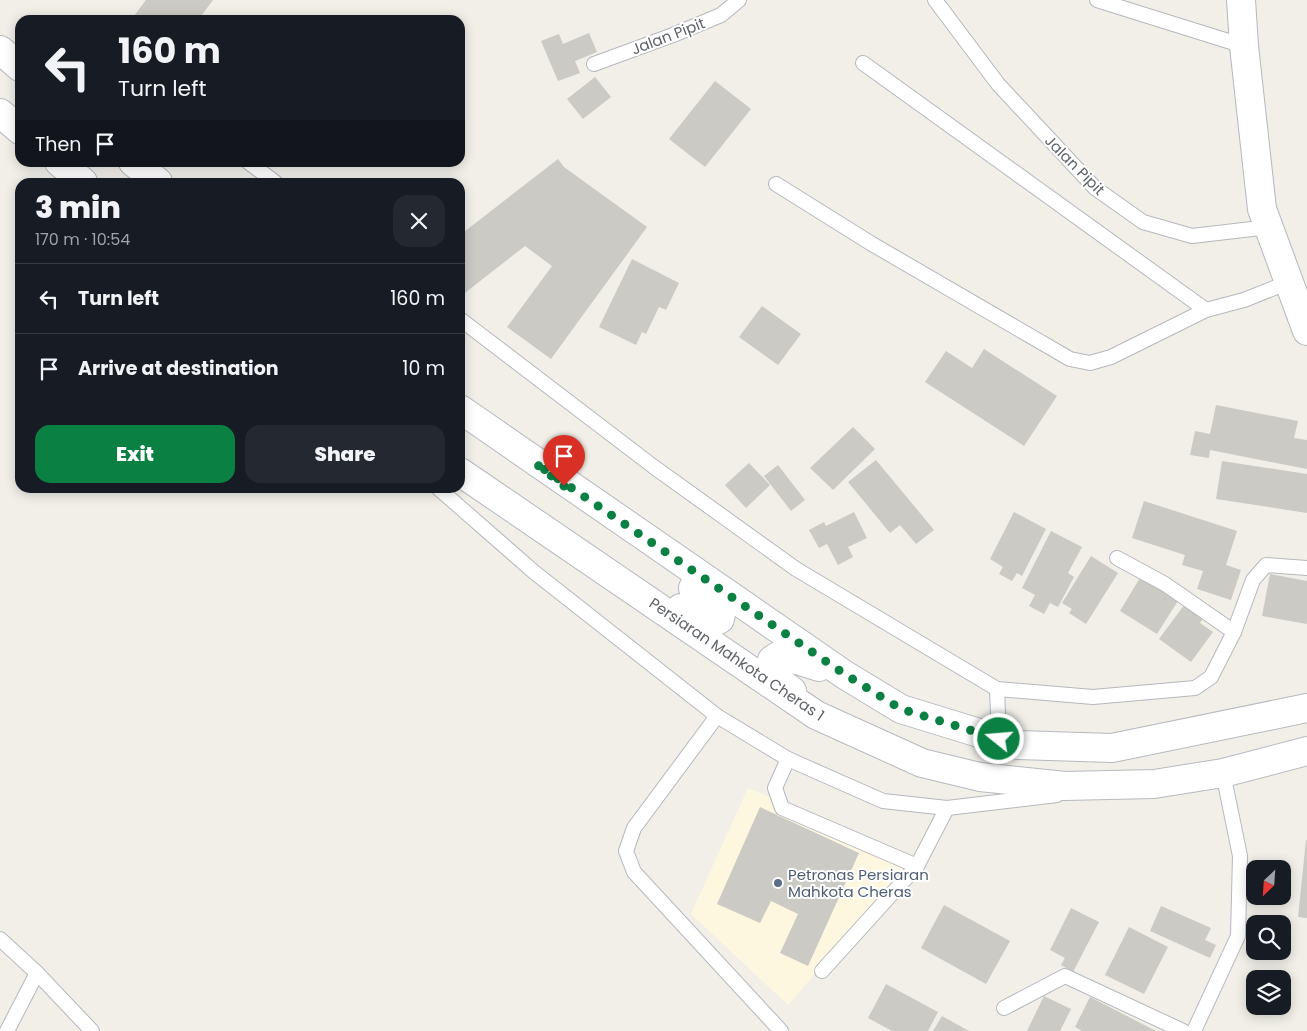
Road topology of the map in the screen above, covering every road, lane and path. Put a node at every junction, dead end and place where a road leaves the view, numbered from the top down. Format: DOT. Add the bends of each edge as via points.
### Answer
graph roads {
  1 [pos="738,0"];
  2 [pos="935,0"];
  3 [pos="1097,0"];
  4 [pos="1241,0"];
  5 [pos="1244,46"];
  6 [pos="0,50"];
  7 [pos="15,63"];
  8 [pos="863,63"];
  9 [pos="594,64"];
  10 [pos="0,113"];
  11 [pos="15,126"];
  12 [pos="65,167"];
  13 [pos="138,167"];
  14 [pos="255,167"];
  15 [pos="78,178"];
  16 [pos="153,178"];
  17 [pos="270,178"];
  18 [pos="776,184"];
  19 [pos="1269,227"];
  20 [pos="1289,282"];
  21 [pos="1206,310"];
  22 [pos="465,323"];
  23 [pos="1307,331"];
  24 [pos="465,413"];
  25 [pos="535,463"];
  26 [pos="465,475"];
  27 [pos="444,493"];
  28 [pos="518,512"];
  29 [pos="1117,558"];
  30 [pos="1307,568"];
  31 [pos="1234,632"];
  32 [pos="846,675"];
  33 [pos="997,689"];
  34 [pos="1307,708"];
  35 [pos="816,715"];
  36 [pos="717,716"];
  37 [pos="999,739"];
  38 [pos="1307,751"];
  39 [pos="788,759"];
  40 [pos="1224,773"];
  41 [pos="1154,784"];
  42 [pos="947,808"];
  43 [pos="917,866"];
  44 [pos="0,939"];
  45 [pos="822,971"];
  46 [pos="38,973"];
  47 [pos="1004,1008"];
  48 [pos="7,1031"];
  49 [pos="92,1031"];
  50 [pos="781,1031"];
  51 [pos="1182,1031"];
  52 [pos="1194,1031"];
  1 -- 9 [label="lane, Jalan Pipit" via="721,15"];
  2 -- 19 [label="lane, Jalan Pipit" via="998,84 1095,188 1143,222 1192,236"];
  3 -- 5 [label="lane"];
  4 -- 5 [label="main road"];
  5 -- 19 [label="main road" via="1262,209"];
  6 -- 7 [label="main road"];
  8 -- 21 [label="lane"];
  10 -- 11 [label="main road"];
  12 -- 15 [label="main road"];
  13 -- 16 [label="main road"];
  14 -- 17 [label="lane"];
  18 -- 21 [label="lane" via="1070,359 1090,363 1111,357"];
  19 -- 20 [label="main road"];
  20 -- 21 [label="lane" via="1244,300"];
  20 -- 23 [label="main road"];
  22 -- 33 [label="lane" via="654,467 796,569"];
  24 -- 25 [label="main road"];
  25 -- 28 [label="main road" via="711,601 721,613 720,619 704,621"];
  25 -- 32 [label="main road"];
  26 -- 28 [label="main road, Persiaran Mahkota Cheras 1"];
  27 -- 36 [label="lane" via="534,572"];
  28 -- 35 [label="main road, Persiaran Mahkota Cheras 1"];
  29 -- 31 [label="lane" via="1165,584"];
  30 -- 31 [label="lane" via="1266,565 1253,580"];
  31 -- 33 [label="lane" via="1211,677 1195,688 1093,697"];
  32 -- 35 [label="main road" via="784,656 772,660 774,674"];
  32 -- 37 [label="main road" via="901,709"];
  33 -- 37 [label="lane"];
  34 -- 37 [label="main road" via="1112,748 1018,745"];
  35 -- 41 [label="main road, Persiaran Mahkota Cheras 1" via="922,763 980,777 1065,786"];
  36 -- 39 [label="lane"];
  36 -- 50 [label="lane" via="634,828 626,851 634,872"];
  38 -- 40 [label="main road, Persiaran Mahkota Cheras 1"];
  39 -- 42 [label="lane" via="883,801"];
  39 -- 43 [label="lane" via="775,788 782,808"];
  40 -- 41 [label="main road, Persiaran Mahkota Cheras 1"];
  40 -- 52 [label="lane" via="1240,856 1238,936"];
  41 -- 42 [label="lane"];
  42 -- 43 [label="lane"];
  43 -- 45 [label="lane"];
  44 -- 46 [label="lane"];
  46 -- 48 [label="lane"];
  46 -- 49 [label="lane"];
  47 -- 51 [label="lane" via="1065,976"];
}
